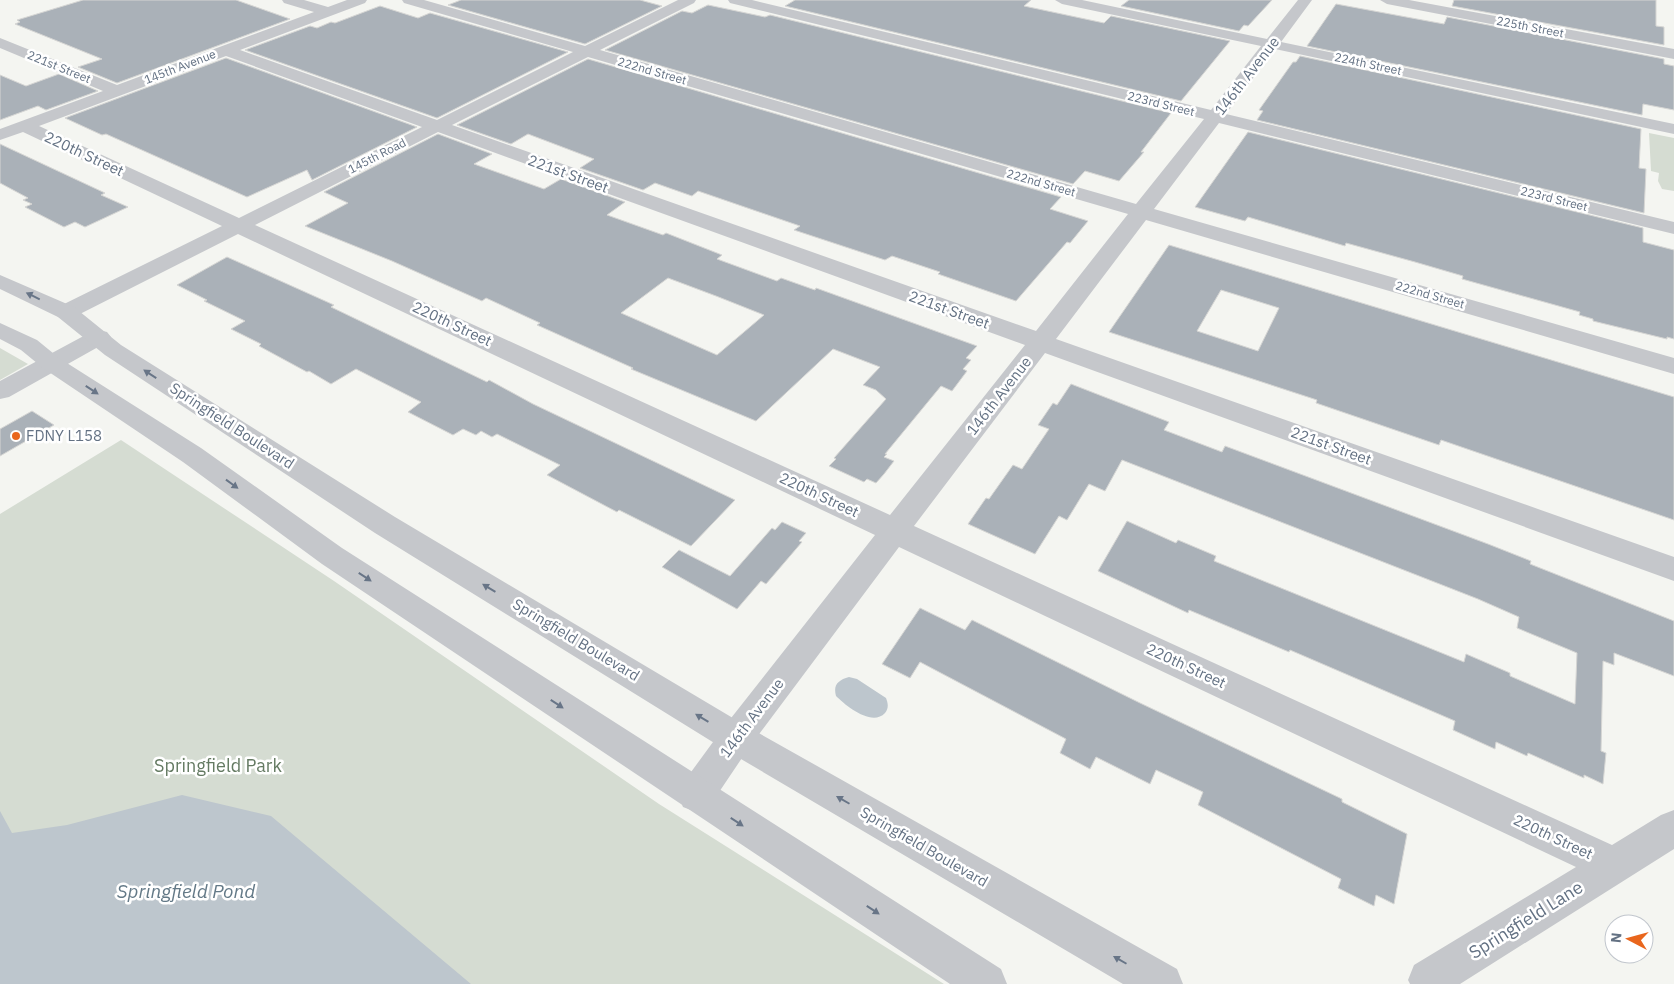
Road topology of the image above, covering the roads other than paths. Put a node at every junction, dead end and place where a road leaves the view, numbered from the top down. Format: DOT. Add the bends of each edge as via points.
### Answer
graph roads {
  1 [pos="289,0"];
  2 [pos="360,0"];
  3 [pos="409,0"];
  4 [pos="689,0"];
  5 [pos="735,0"];
  6 [pos="1062,0"];
  7 [pos="1305,0"];
  8 [pos="1387,0"];
  9 [pos="328,12"];
  10 [pos="0,43"];
  11 [pos="1273,44"];
  12 [pos="225,50"];
  13 [pos="586,52"];
  14 [pos="1674,54"];
  15 [pos="117,91"];
  16 [pos="1214,117"];
  17 [pos="436,126"];
  18 [pos="1674,129"];
  19 [pos="12,130"];
  20 [pos="1142,212"];
  21 [pos="238,225"];
  22 [pos="1674,228"];
  23 [pos="0,280"];
  24 [pos="66,312"];
  25 [pos="0,330"];
  26 [pos="99,337"];
  27 [pos="1041,343"];
  28 [pos="51,363"];
  29 [pos="1674,366"];
  30 [pos="0,391"];
  31 [pos="895,530"];
  32 [pos="1674,569"];
  33 [pos="736,738"];
  34 [pos="696,795"];
  35 [pos="1674,828"];
  36 [pos="1613,865"];
  37 [pos="1429,980"];
  38 [pos="986,984"];
  39 [pos="1162,984"];
  1 -- 9 [label="street"];
  2 -- 9 [label="street, 145th Avenue"];
  3 -- 13 [label="street, 222nd Street"];
  4 -- 13 [label="street, 145th Road"];
  5 -- 16 [label="street, 223rd Street"];
  6 -- 11 [label="street, 224th Street"];
  7 -- 11 [label="street, 146th Avenue"];
  8 -- 14 [label="street, 225th Street"];
  9 -- 12 [label="street, 145th Avenue"];
  10 -- 15 [label="street, 221st Street"];
  11 -- 16 [label="street, 146th Avenue"];
  11 -- 18 [label="street, 224th Street"];
  12 -- 15 [label="street, 145th Avenue"];
  12 -- 17 [label="street, 221st Street"];
  13 -- 17 [label="street, 145th Road"];
  13 -- 20 [label="street, 222nd Street"];
  15 -- 19 [label="street, 145th Avenue"];
  16 -- 20 [label="street, 146th Avenue"];
  16 -- 22 [label="street, 223rd Street"];
  17 -- 21 [label="street, 145th Road"];
  17 -- 27 [label="street, 221st Street"];
  19 -- 21 [label="street, 220th Street"];
  20 -- 27 [label="street, 146th Avenue"];
  20 -- 29 [label="street, 222nd Street"];
  21 -- 24 [label="street, 145th Road"];
  21 -- 31 [label="street, 220th Street"];
  24 -- 23 [label="street, Springfield Boulevard, one-way"];
  24 -- 26 [label="street, Springfield Boulevard"];
  25 -- 28 [label="street" via="29,345"];
  26 -- 28 [label="street"];
  33 -- 26 [label="street, Springfield Boulevard, one-way" via="377,520 129,360"];
  27 -- 31 [label="street, 146th Avenue"];
  27 -- 32 [label="street, 221st Street"];
  28 -- 30 [label="street"];
  28 -- 34 [label="street, one-way" via="192,455 340,561"];
  31 -- 33 [label="street, 146th Avenue"];
  31 -- 36 [label="street, 220th Street"];
  33 -- 34 [label="street, 146th Avenue"];
  39 -- 33 [label="street, Springfield Boulevard, one-way"];
  34 -- 38 [label="street, one-way"];
  35 -- 36 [label="street, Springfield Lane"];
  36 -- 37 [label="street, Springfield Lane"];
}
